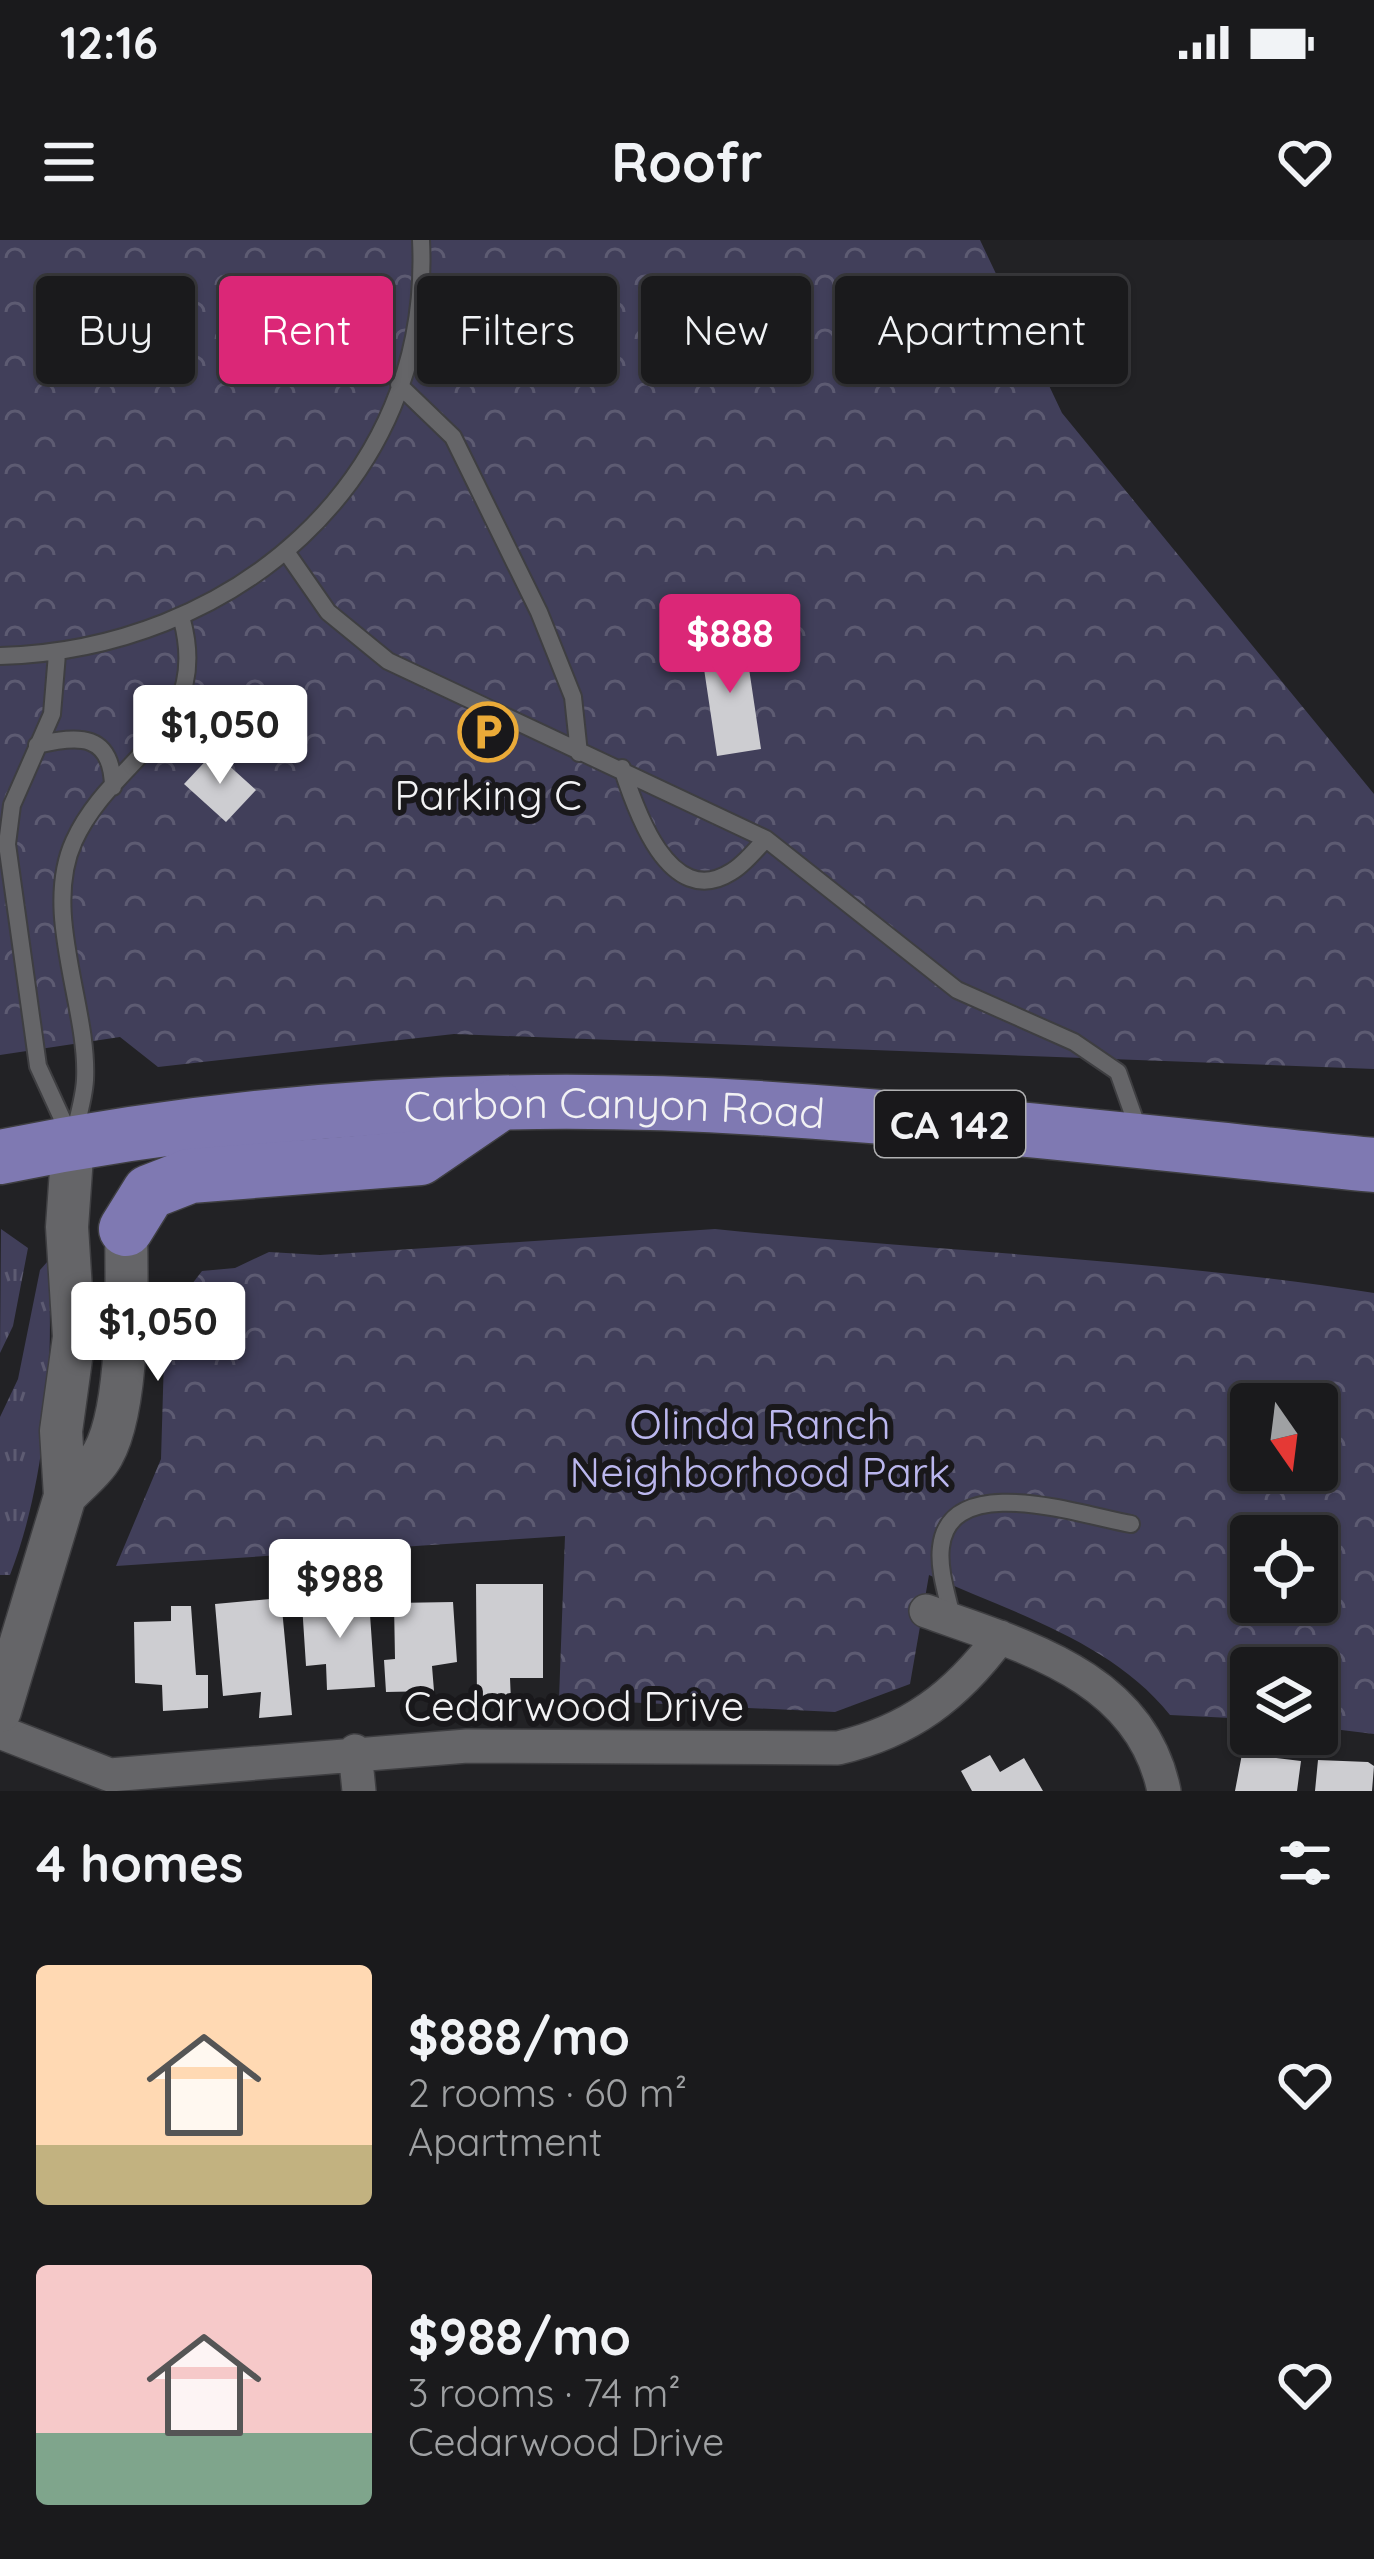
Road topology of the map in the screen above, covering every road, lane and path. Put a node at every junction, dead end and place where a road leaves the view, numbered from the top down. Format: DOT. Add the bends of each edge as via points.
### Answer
graph roads {
  1 [pos="421,240"];
  2 [pos="398,385"];
  3 [pos="287,553"];
  4 [pos="182,620"];
  5 [pos="57,654"];
  6 [pos="0,656"];
  7 [pos="37,745"];
  8 [pos="579,753"];
  9 [pos="622,768"];
  10 [pos="113,787"];
  11 [pos="766,839"];
  12 [pos="498,1105"];
  13 [pos="73,1142"];
  14 [pos="1144,1143"];
  15 [pos="0,1157"];
  16 [pos="1374,1165"];
  17 [pos="126,1229"];
  18 [pos="65,1496"];
  19 [pos="1131,1524"];
  20 [pos="939,1616"];
  21 [pos="1000,1637"];
  22 [pos="0,1711"];
  23 [pos="0,1732"];
  24 [pos="355,1751"];
  25 [pos="358,1791"];
  26 [pos="1164,1791"];
  1 -- 2 [label="lane" via="412,340"];
  2 -- 3 [label="lane" via="364,464"];
  2 -- 8 [label="lane" via="453,437 564,676"];
  3 -- 4 [label="lane"];
  3 -- 8 [label="lane" via="328,612 388,661"];
  4 -- 5 [label="lane"];
  4 -- 10 [label="lane" via="189,670 170,724"];
  5 -- 6 [label="lane"];
  5 -- 7 [label="lane" via="52,714"];
  7 -- 10 [label="lane" via="76,736 96,745 113,765"];
  7 -- 13 [label="lane" via="11,805 7,844 38,1066"];
  8 -- 9 [label="lane"];
  9 -- 11 [label="lane"];
  9 -- 11 [label="lane" via="649,838 687,874 731,873"];
  10 -- 13 [label="lane" via="73,842 63,909 86,1078"];
  11 -- 14 [label="lane" via="957,990 1074,1042 1118,1072"];
  12 -- 13 [label="main road, Carbon Canyon Road / CA 142" via="239,1119"];
  12 -- 14 [label="main road, Carbon Canyon Road / CA 142" via="757,1108"];
  12 -- 17 [label="main road" via="420,1158 190,1176 149,1192"];
  13 -- 15 [label="main road, Carbon Canyon Road / CA 142"];
  13 -- 18 [label="street"];
  14 -- 16 [label="main road, Carbon Canyon Road / CA 142"];
  17 -- 18 [label="street" via="118,1393 104,1453"];
  18 -- 22 [label="street"];
  19 -- 20 [label="lane" via="1002,1499 972,1506 949,1525 941,1546"];
  20 -- 21 [label="street"];
  21 -- 24 [label="street, Cedarwood Drive" via="923,1717 838,1748"];
  21 -- 26 [label="street" via="1125,1708 1147,1736"];
  23 -- 24 [label="street, Cedarwood Drive" via="110,1775"];
  24 -- 25 [label="street"];
}
